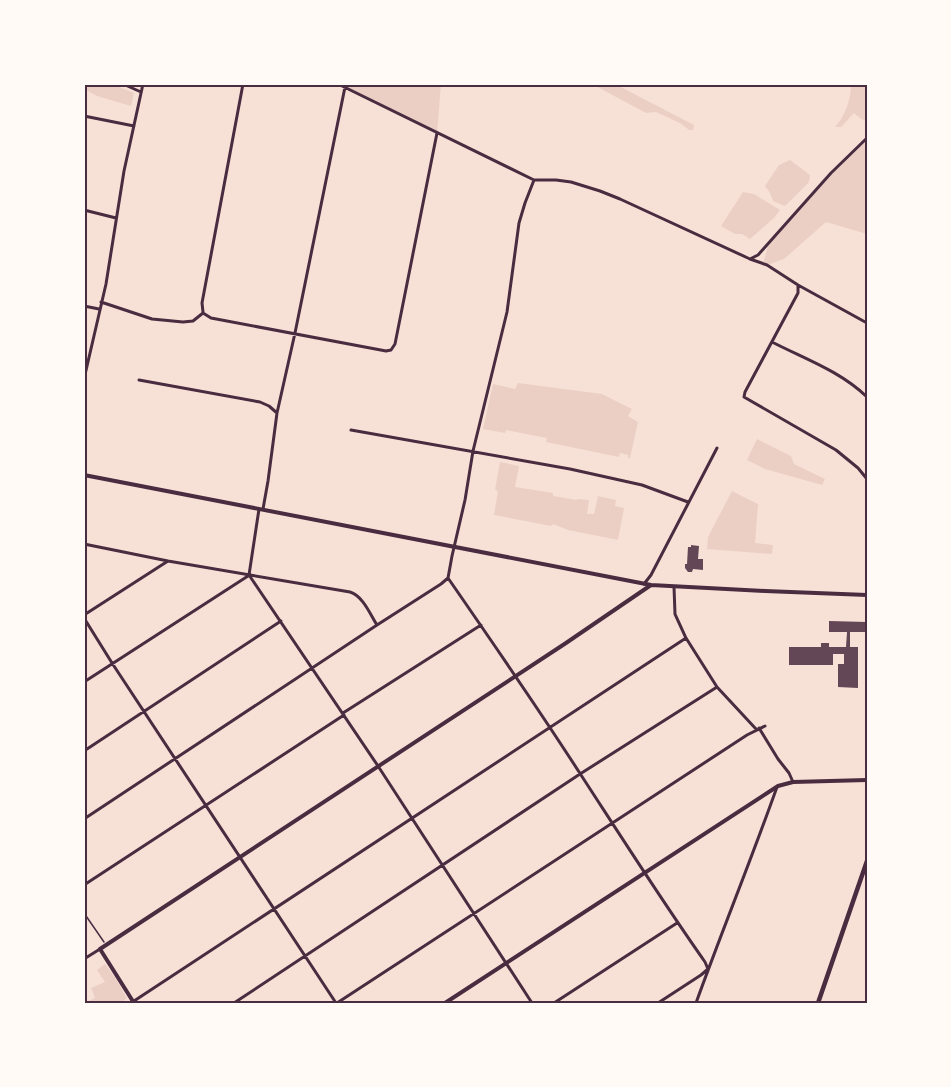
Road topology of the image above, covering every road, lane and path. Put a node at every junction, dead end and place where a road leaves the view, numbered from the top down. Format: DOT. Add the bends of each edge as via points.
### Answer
graph roads {
  1 [pos="123,84"];
  2 [pos="143,84"];
  3 [pos="243,84"];
  4 [pos="338,84"];
  5 [pos="345,87"];
  6 [pos="141,92"];
  7 [pos="84,116"];
  8 [pos="134,126"];
  9 [pos="437,133"];
  10 [pos="867,138"];
  11 [pos="534,180"];
  12 [pos="84,210"];
  13 [pos="116,218"];
  14 [pos="750,259"];
  15 [pos="798,285"];
  16 [pos="101,302"];
  17 [pos="84,306"];
  18 [pos="99,309"];
  19 [pos="203,313"];
  20 [pos="867,323"];
  21 [pos="295,333"];
  22 [pos="772,342"];
  23 [pos="84,379"];
  24 [pos="139,380"];
  25 [pos="867,397"];
  26 [pos="277,413"];
  27 [pos="351,430"];
  28 [pos="717,448"];
  29 [pos="472,451"];
  30 [pos="84,475"];
  31 [pos="867,479"];
  32 [pos="688,502"];
  33 [pos="261,509"];
  34 [pos="84,544"];
  35 [pos="454,547"];
  36 [pos="168,561"];
  37 [pos="249,575"];
  38 [pos="448,578"];
  39 [pos="644,584"];
  40 [pos="651,585"];
  41 [pos="674,587"];
  42 [pos="867,595"];
  43 [pos="84,617"];
  44 [pos="281,621"];
  45 [pos="377,625"];
  46 [pos="481,625"];
  47 [pos="686,638"];
  48 [pos="112,663"];
  49 [pos="312,668"];
  50 [pos="515,676"];
  51 [pos="84,682"];
  52 [pos="717,687"];
  53 [pos="144,711"];
  54 [pos="343,714"];
  55 [pos="765,726"];
  56 [pos="549,728"];
  57 [pos="758,729"];
  58 [pos="84,751"];
  59 [pos="176,758"];
  60 [pos="378,766"];
  61 [pos="580,774"];
  62 [pos="867,780"];
  63 [pos="793,782"];
  64 [pos="778,786"];
  65 [pos="206,806"];
  66 [pos="84,819"];
  67 [pos="411,819"];
  68 [pos="611,823"];
  69 [pos="240,856"];
  70 [pos="867,861"];
  71 [pos="442,866"];
  72 [pos="644,872"];
  73 [pos="84,885"];
  74 [pos="274,908"];
  75 [pos="84,913"];
  76 [pos="472,913"];
  77 [pos="678,923"];
  78 [pos="106,945"];
  79 [pos="99,949"];
  80 [pos="306,955"];
  81 [pos="84,959"];
  82 [pos="506,964"];
  83 [pos="708,969"];
  84 [pos="134,1002"];
  85 [pos="234,1003"];
  86 [pos="336,1003"];
  87 [pos="445,1003"];
  88 [pos="532,1003"];
  89 [pos="554,1003"];
  90 [pos="658,1003"];
  91 [pos="696,1003"];
  92 [pos="818,1003"];
  1 -- 6 [label="street"];
  2 -- 6 [label="street"];
  3 -- 19 [label="street"];
  4 -- 5 [label="street"];
  5 -- 9 [label="street"];
  5 -- 21 [label="street"];
  6 -- 8 [label="street"];
  7 -- 8 [label="street"];
  8 -- 13 [label="street"];
  9 -- 11 [label="street"];
  9 -- 21 [label="street" via="391,350"];
  10 -- 14 [label="street"];
  11 -- 14 [label="street" via="571,182 600,191"];
  11 -- 29 [label="street" via="519,223 507,312"];
  12 -- 13 [label="street"];
  13 -- 16 [label="street"];
  14 -- 15 [label="street"];
  15 -- 20 [label="street"];
  15 -- 22 [label="street"];
  16 -- 18 [label="street"];
  16 -- 19 [label="street" via="152,319 193,321"];
  17 -- 18 [label="street"];
  18 -- 23 [label="street"];
  19 -- 21 [label="street" via="211,318"];
  21 -- 26 [label="street"];
  22 -- 25 [label="street" via="842,377"];
  22 -- 31 [label="street" via="744,397 836,450"];
  24 -- 26 [label="street" via="260,402"];
  26 -- 33 [label="street"];
  27 -- 29 [label="street"];
  28 -- 32 [label="street"];
  29 -- 32 [label="street" via="642,485"];
  29 -- 35 [label="street"];
  30 -- 33 [label="street"];
  32 -- 39 [label="street"];
  33 -- 35 [label="street"];
  33 -- 37 [label="street"];
  34 -- 36 [label="street"];
  35 -- 38 [label="street"];
  35 -- 39 [label="street"];
  36 -- 37 [label="street"];
  36 -- 43 [label="street"];
  37 -- 44 [label="street"];
  37 -- 45 [label="street" via="355,594"];
  37 -- 48 [label="street"];
  38 -- 45 [label="street"];
  38 -- 46 [label="street"];
  39 -- 40 [label="street"];
  40 -- 41 [label="street"];
  40 -- 50 [label="street"];
  41 -- 42 [label="street"];
  41 -- 47 [label="street" via="675,614"];
  43 -- 48 [label="street"];
  44 -- 49 [label="street"];
  44 -- 53 [label="street"];
  45 -- 49 [label="street"];
  46 -- 50 [label="street"];
  46 -- 54 [label="street"];
  47 -- 52 [label="street"];
  47 -- 56 [label="street"];
  48 -- 51 [label="street"];
  48 -- 53 [label="street"];
  49 -- 54 [label="street"];
  49 -- 59 [label="street"];
  50 -- 56 [label="street"];
  50 -- 60 [label="street"];
  52 -- 57 [label="street"];
  52 -- 61 [label="street"];
  53 -- 58 [label="street"];
  53 -- 59 [label="street"];
  54 -- 60 [label="street"];
  54 -- 65 [label="street"];
  55 -- 57 [label="street"];
  56 -- 61 [label="street"];
  56 -- 67 [label="street"];
  57 -- 63 [label="street"];
  57 -- 68 [label="street"];
  59 -- 65 [label="street"];
  59 -- 66 [label="street"];
  60 -- 67 [label="street"];
  60 -- 69 [label="street"];
  61 -- 68 [label="street"];
  61 -- 71 [label="street"];
  62 -- 63 [label="street"];
  63 -- 64 [label="street"];
  64 -- 72 [label="street"];
  64 -- 83 [label="street"];
  65 -- 69 [label="street"];
  65 -- 73 [label="street"];
  67 -- 71 [label="street"];
  67 -- 74 [label="street"];
  68 -- 72 [label="street"];
  68 -- 76 [label="street"];
  69 -- 74 [label="street"];
  69 -- 78 [label="street"];
  70 -- 92 [label="main road"];
  71 -- 76 [label="street"];
  71 -- 80 [label="street"];
  72 -- 77 [label="street"];
  72 -- 82 [label="street"];
  74 -- 80 [label="street"];
  74 -- 84 [label="street"];
  75 -- 78 [label="path"];
  76 -- 82 [label="street"];
  76 -- 86 [label="street"];
  77 -- 83 [label="street"];
  77 -- 89 [label="street"];
  78 -- 79 [label="street"];
  79 -- 81 [label="street"];
  79 -- 84 [label="street"];
  80 -- 85 [label="street"];
  80 -- 86 [label="street"];
  82 -- 87 [label="street"];
  82 -- 88 [label="street"];
  83 -- 90 [label="street"];
  83 -- 91 [label="street"];
}
